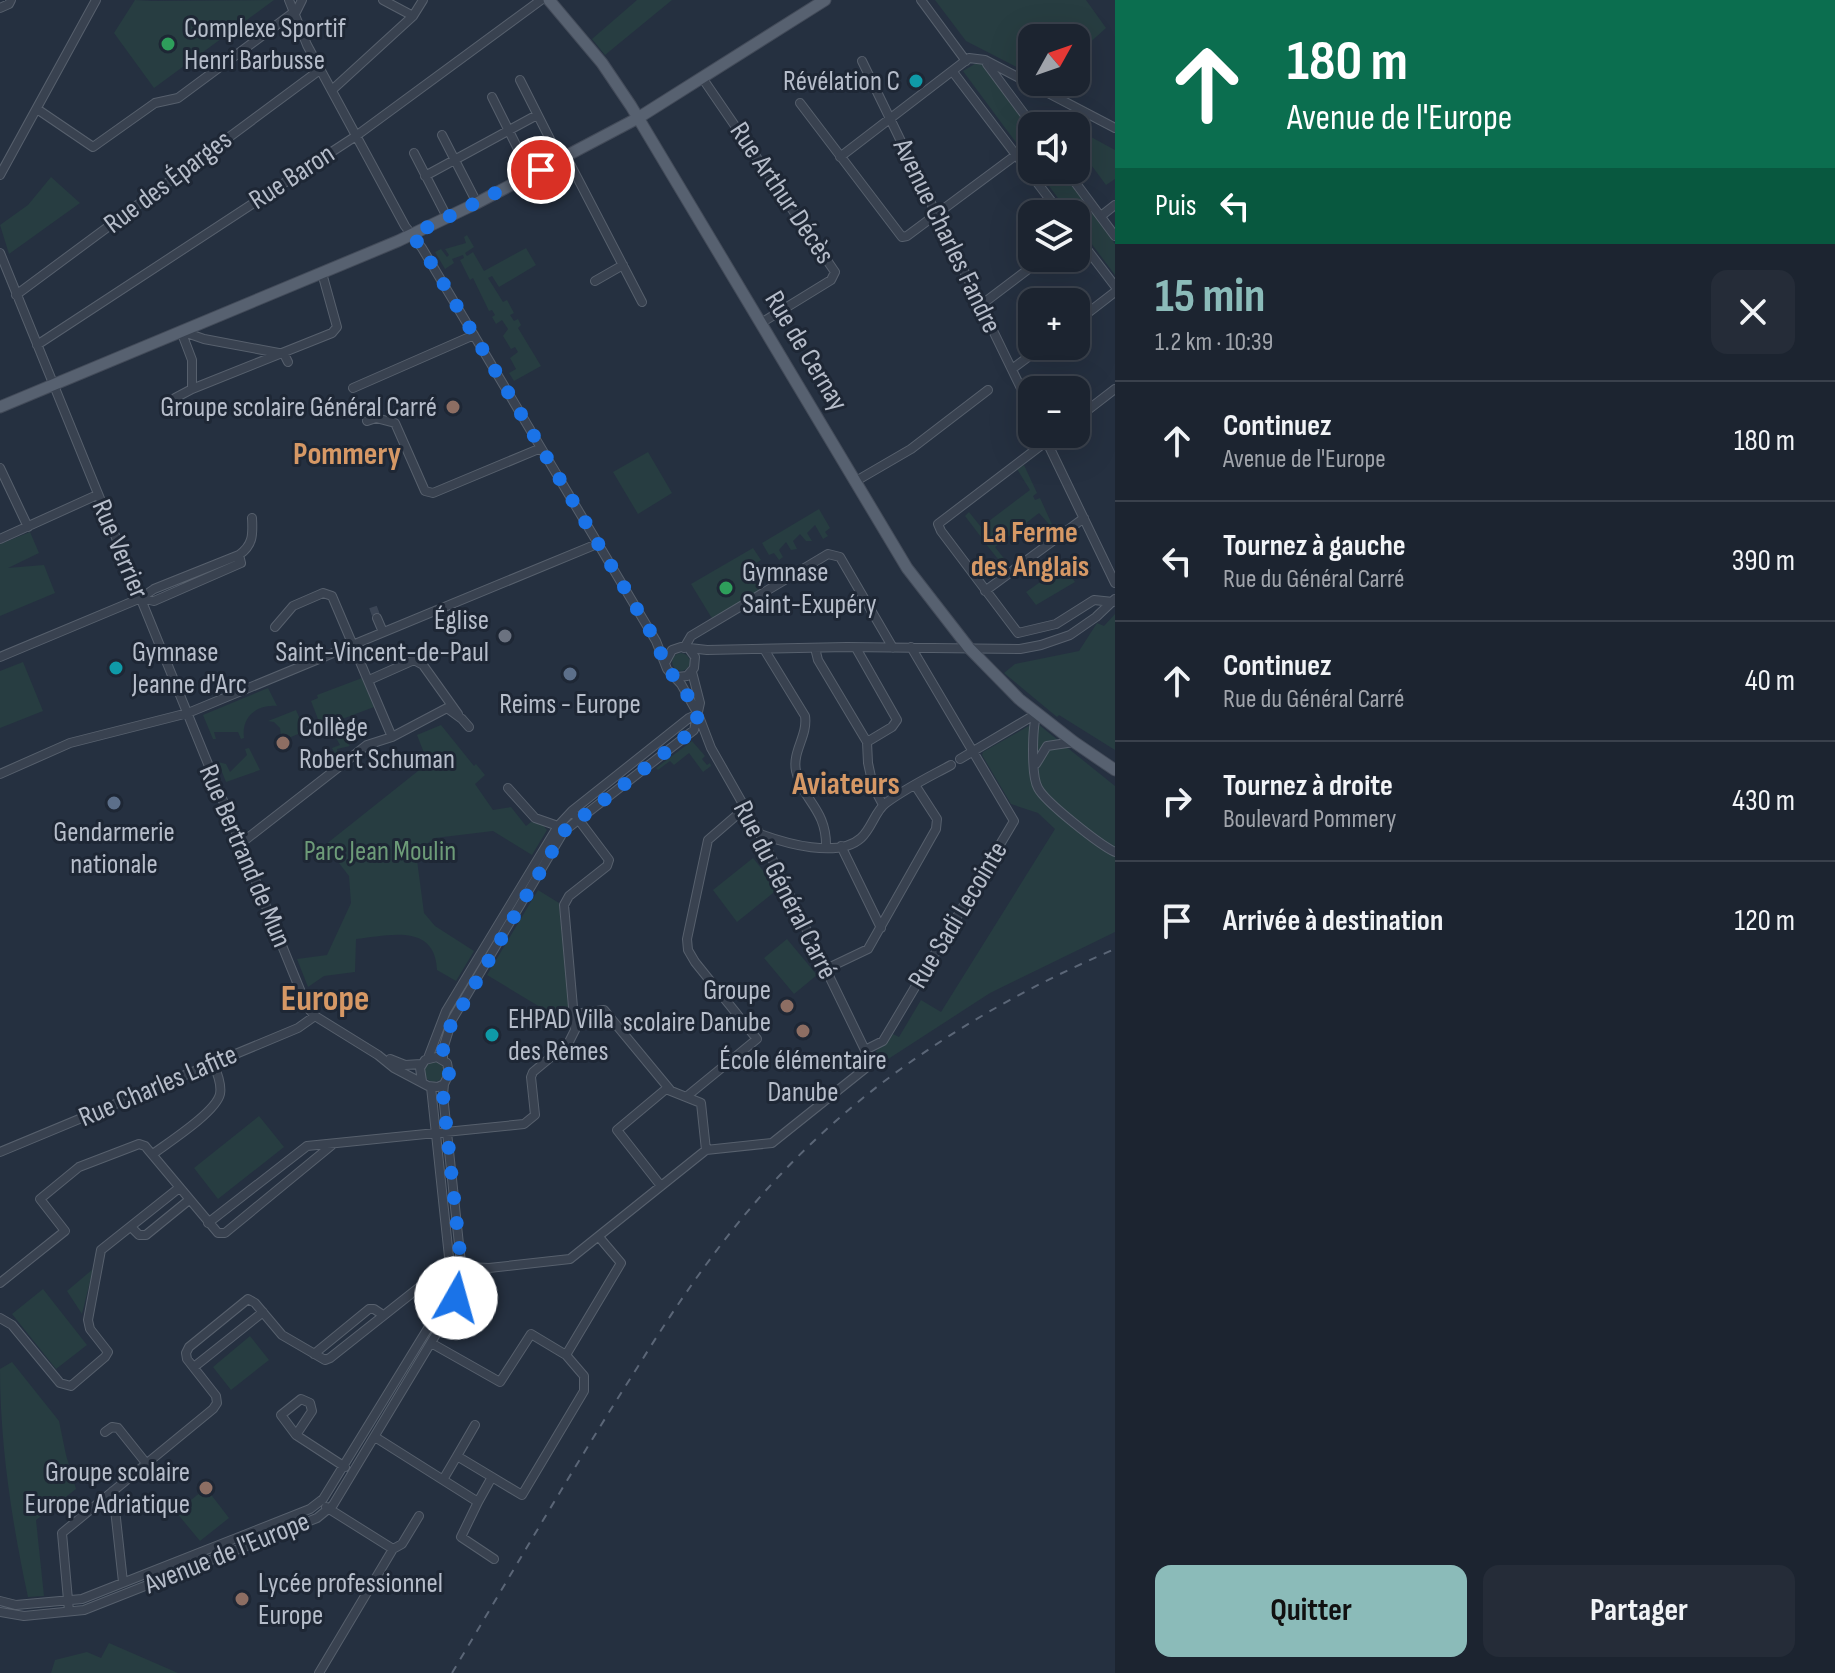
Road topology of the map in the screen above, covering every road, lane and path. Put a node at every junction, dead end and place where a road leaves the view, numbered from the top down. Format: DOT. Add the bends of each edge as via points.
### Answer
graph roads {
  1 [pos="11,0"];
  2 [pos="96,0"];
  3 [pos="289,0"];
  4 [pos="302,0"];
  5 [pos="383,0"];
  6 [pos="423,0"];
  7 [pos="825,0"];
  8 [pos="921,0"];
  9 [pos="550,1"];
  10 [pos="1,5"];
  11 [pos="294,13"];
  12 [pos="413,16"];
  13 [pos="967,59"];
  14 [pos="985,60"];
  15 [pos="862,61"];
  16 [pos="321,69"];
  17 [pos="953,72"];
  18 [pos="703,79"];
  19 [pos="520,80"];
  20 [pos="332,90"];
  21 [pos="492,97"];
  22 [pos="800,103"];
  23 [pos="37,109"];
  24 [pos="1023,112"];
  25 [pos="537,115"];
  26 [pos="638,118"];
  27 [pos="890,119"];
  28 [pos="1115,128"];
  29 [pos="509,130"];
  30 [pos="442,135"];
  31 [pos="356,136"];
  32 [pos="414,153"];
  33 [pos="1016,155"];
  34 [pos="840,157"];
  35 [pos="563,158"];
  36 [pos="454,159"];
  37 [pos="0,175"];
  38 [pos="531,175"];
  39 [pos="425,176"];
  40 [pos="1077,184"];
  41 [pos="1050,200"];
  42 [pos="477,203"];
  43 [pos="1115,205"];
  44 [pos="937,214"];
  45 [pos="1101,216"];
  46 [pos="447,217"];
  47 [pos="412,235"];
  48 [pos="1115,236"];
  49 [pos="0,253"];
  50 [pos="1090,253"];
  51 [pos="623,265"];
  52 [pos="1025,272"];
  53 [pos="322,273"];
  54 [pos="595,281"];
  55 [pos="1115,286"];
  56 [pos="1115,292"];
  57 [pos="16,295"];
  58 [pos="642,302"];
  59 [pos="981,305"];
  60 [pos="1090,311"];
  61 [pos="761,323"];
  62 [pos="181,331"];
  63 [pos="474,335"];
  64 [pos="37,345"];
  65 [pos="286,358"];
  66 [pos="1024,360"];
  67 [pos="1012,369"];
  68 [pos="1018,382"];
  69 [pos="52,384"];
  70 [pos="353,388"];
  71 [pos="192,389"];
  72 [pos="1115,389"];
  73 [pos="988,390"];
  74 [pos="0,407"];
  75 [pos="173,407"];
  76 [pos="1090,408"];
  77 [pos="367,421"];
  78 [pos="541,448"];
  79 [pos="1032,448"];
  80 [pos="1050,448"];
  81 [pos="0,468"];
  82 [pos="856,481"];
  83 [pos="97,495"];
  84 [pos="252,518"];
  85 [pos="1084,518"];
  86 [pos="28,527"];
  87 [pos="0,539"];
  88 [pos="597,544"];
  89 [pos="1115,583"];
  90 [pos="985,591"];
  91 [pos="141,598"];
  92 [pos="1114,601"];
  93 [pos="377,618"];
  94 [pos="275,627"];
  95 [pos="383,632"];
  96 [pos="656,641"];
  97 [pos="353,645"];
  98 [pos="911,647"];
  99 [pos="815,648"];
  100 [pos="856,648"];
  101 [pos="893,648"];
  102 [pos="969,648"];
  103 [pos="687,649"];
  104 [pos="764,649"];
  105 [pos="672,650"];
  106 [pos="707,650"];
  107 [pos="0,657"];
  108 [pos="695,660"];
  109 [pos="665,662"];
  110 [pos="692,672"];
  111 [pos="677,677"];
  112 [pos="369,680"];
  113 [pos="188,713"];
  114 [pos="698,714"];
  115 [pos="1037,714"];
  116 [pos="462,719"];
  117 [pos="469,727"];
  118 [pos="392,737"];
  119 [pos="867,742"];
  120 [pos="1074,742"];
  121 [pos="974,751"];
  122 [pos="960,759"];
  123 [pos="951,765"];
  124 [pos="1115,770"];
  125 [pos="0,774"];
  126 [pos="1034,777"];
  127 [pos="915,785"];
  128 [pos="508,788"];
  129 [pos="883,805"];
  130 [pos="745,808"];
  131 [pos="572,811"];
  132 [pos="579,819"];
  133 [pos="558,826"];
  134 [pos="760,834"];
  135 [pos="240,844"];
  136 [pos="841,846"];
  137 [pos="826,847"];
  138 [pos="1115,852"];
  139 [pos="881,928"];
  140 [pos="493,942"];
  141 [pos="826,969"];
  142 [pos="575,1014"];
  143 [pos="315,1016"];
  144 [pos="865,1050"];
  145 [pos="378,1055"];
  146 [pos="443,1059"];
  147 [pos="425,1061"];
  148 [pos="213,1063"];
  149 [pos="427,1084"];
  150 [pos="444,1084"];
  151 [pos="669,1089"];
  152 [pos="686,1097"];
  153 [pos="441,1132"];
  154 [pos="333,1144"];
  155 [pos="706,1150"];
  156 [pos="0,1152"];
  157 [pos="153,1154"];
  158 [pos="661,1186"];
  159 [pos="179,1188"];
  160 [pos="189,1200"];
  161 [pos="208,1223"];
  162 [pos="131,1227"];
  163 [pos="599,1237"];
  164 [pos="461,1263"];
  165 [pos="449,1268"];
  166 [pos="489,1268"];
  167 [pos="0,1283"];
  168 [pos="263,1312"];
  169 [pos="383,1315"];
  170 [pos="447,1316"];
  171 [pos="0,1318"];
  172 [pos="431,1343"];
  173 [pos="314,1354"];
  174 [pos="566,1355"];
  175 [pos="194,1367"];
  176 [pos="475,1425"];
  177 [pos="105,1432"];
  178 [pos="296,1435"];
  179 [pos="375,1437"];
  180 [pos="457,1456"];
  181 [pos="146,1463"];
  182 [pos="345,1467"];
  183 [pos="492,1477"];
  184 [pos="444,1478"];
  185 [pos="113,1491"];
  186 [pos="321,1501"];
  187 [pos="478,1502"];
  188 [pos="329,1510"];
  189 [pos="419,1516"];
  190 [pos="393,1549"];
  191 [pos="494,1559"];
  192 [pos="123,1582"];
  193 [pos="0,1601"];
  194 [pos="68,1601"];
  195 [pos="69,1611"];
  196 [pos="0,1612"];
  197 [pos="319,1673"];
  1 -- 10 [label="street"];
  2 -- 23 [label="street"];
  3 -- 11 [label="street"];
  4 -- 11 [label="street"];
  5 -- 12 [label="street"];
  6 -- 12 [label="street"];
  7 -- 18 [label="main road"];
  8 -- 13 [label="street"];
  9 -- 26 [label="main road, Rue de Cernay" via="602,63"];
  9 -- 31 [label="street, Rue Baron"];
  11 -- 16 [label="street"];
  11 -- 23 [label="street" via="178,98 155,103 93,147"];
  12 -- 20 [label="street"];
  13 -- 14 [label="street"];
  13 -- 17 [label="street"];
  14 -- 24 [label="street"];
  14 -- 28 [label="street"];
  15 -- 27 [label="street, Avenue Charles Fandre"];
  16 -- 20 [label="street"];
  16 -- 57 [label="street, Rue des Éparges"];
  17 -- 27 [label="street"];
  17 -- 33 [label="street"];
  18 -- 26 [label="main road"];
  18 -- 61 [label="street, Rue Arthur Décès" via="835,272 831,280"];
  19 -- 25 [label="street"];
  20 -- 31 [label="street"];
  21 -- 29 [label="street"];
  22 -- 34 [label="street"];
  23 -- 37 [label="street"];
  25 -- 29 [label="street"];
  25 -- 35 [label="street"];
  26 -- 35 [label="main road"];
  26 -- 61 [label="main road, Rue de Cernay"];
  27 -- 34 [label="street"];
  27 -- 44 [label="street, Avenue Charles Fandre"];
  29 -- 36 [label="street"];
  29 -- 38 [label="street"];
  30 -- 36 [label="street"];
  31 -- 47 [label="street"];
  31 -- 64 [label="street, Rue Baron"];
  32 -- 39 [label="street"];
  33 -- 41 [label="street"];
  33 -- 44 [label="street"];
  34 -- 44 [label="street" via="898,235 907,236"];
  35 -- 38 [label="main road"];
  35 -- 51 [label="street"];
  36 -- 39 [label="street"];
  36 -- 42 [label="street"];
  38 -- 42 [label="main road"];
  39 -- 46 [label="street"];
  40 -- 45 [label="street"];
  42 -- 46 [label="main road"];
  43 -- 45 [label="street"];
  44 -- 59 [label="street, Avenue Charles Fandre"];
  45 -- 48 [label="street"];
  46 -- 47 [label="main road"];
  47 -- 53 [label="main road"];
  47 -- 63 [label="street"];
  49 -- 57 [label="street, Rue Verrier"];
  50 -- 55 [label="street"];
  51 -- 54 [label="street"];
  51 -- 58 [label="street"];
  52 -- 59 [label="street"];
  53 -- 62 [label="main road"];
  53 -- 65 [label="street" via="337,327"];
  56 -- 60 [label="street"];
  57 -- 64 [label="street, Rue Verrier"];
  59 -- 67 [label="street, Avenue Charles Fandre"];
  61 -- 82 [label="main road, Rue de Cernay"];
  62 -- 65 [label="street"];
  62 -- 69 [label="main road"];
  62 -- 71 [label="street" via="192,360"];
  63 -- 70 [label="street"];
  63 -- 78 [label="street"];
  64 -- 69 [label="street, Rue Verrier"];
  65 -- 71 [label="street"];
  66 -- 67 [label="street"];
  67 -- 68 [label="street, Avenue Charles Fandre"];
  69 -- 74 [label="main road"];
  69 -- 83 [label="street, Rue Verrier"];
  71 -- 75 [label="street" via="175,398"];
  72 -- 76 [label="street"];
  73 -- 82 [label="street" via="911,449"];
  77 -- 78 [label="street" via="395,423 425,491 433,493"];
  78 -- 88 [label="street"];
  79 -- 90 [label="street" via="938,524"];
  80 -- 85 [label="street"];
  81 -- 86 [label="street"];
  82 -- 102 [label="main road, Rue de Cernay" via="907,568"];
  83 -- 86 [label="street"];
  83 -- 91 [label="street, Rue Verrier"];
  84 -- 91 [label="street" via="249,548"];
  85 -- 89 [label="street"];
  85 -- 90 [label="street"];
  86 -- 87 [label="street"];
  88 -- 95 [label="street"];
  88 -- 96 [label="street"];
  90 -- 92 [label="street" via="1018,633 1056,624 1094,600"];
  91 -- 107 [label="street"];
  91 -- 113 [label="street, Rue Verrier"];
  92 -- 102 [label="street" via="1079,630 1050,642 1008,650"];
  93 -- 95 [label="street"];
  94 -- 97 [label="street" via="293,606 323,593 332,596"];
  95 -- 97 [label="street"];
  96 -- 105 [label="street"];
  96 -- 109 [label="street"];
  97 -- 112 [label="street"];
  97 -- 113 [label="street"];
  98 -- 101 [label="street"];
  98 -- 102 [label="street"];
  98 -- 121 [label="street, Rue Sadi Lecointe"];
  99 -- 100 [label="street"];
  99 -- 104 [label="street"];
  99 -- 119 [label="street"];
  100 -- 101 [label="street"];
  100 -- 119 [label="street" via="897,720"];
  101 -- 103 [label="street" via="840,557 828,554 691,636"];
  102 -- 115 [label="main road, Rue de Cernay"];
  103 -- 105 [label="street"];
  103 -- 106 [label="street"];
  103 -- 108 [label="street"];
  104 -- 106 [label="street"];
  104 -- 137 [label="street" via="805,716 796,775 822,818"];
  105 -- 109 [label="street"];
  106 -- 108 [label="street"];
  108 -- 110 [label="street"];
  109 -- 111 [label="street"];
  110 -- 111 [label="street"];
  110 -- 114 [label="street, Rue du Général Carré"];
  111 -- 114 [label="street, Rue du Général Carré"];
  112 -- 116 [label="street" via="414,660"];
  112 -- 118 [label="street"];
  113 -- 125 [label="street" via="70,743"];
  113 -- 135 [label="street, Rue Bertrand de Mun"];
  114 -- 130 [label="street, Rue du Général Carré"];
  114 -- 131 [label="street"];
  114 -- 132 [label="street" via="694,730"];
  115 -- 120 [label="main road, Rue de Cernay"];
  115 -- 121 [label="street"];
  115 -- 126 [label="street"];
  116 -- 117 [label="street"];
  116 -- 118 [label="street" via="447,708"];
  118 -- 135 [label="street" via="367,745"];
  119 -- 129 [label="street" via="873,786"];
  120 -- 124 [label="main road, Rue de Cernay"];
  120 -- 126 [label="street" via="1047,746 1038,757"];
  121 -- 122 [label="street"];
  121 -- 144 [label="street, Rue Sadi Lecointe" via="1013,824 883,1041"];
  123 -- 127 [label="street"];
  126 -- 138 [label="street" via="1049,802"];
  127 -- 129 [label="street"];
  127 -- 139 [label="street" via="937,819 936,829"];
  128 -- 133 [label="street" via="535,818"];
  129 -- 136 [label="street" via="863,836"];
  130 -- 134 [label="street, Rue du Général Carré"];
  130 -- 152 [label="street" via="708,840 687,939 695,962 757,1039"];
  131 -- 132 [label="street"];
  131 -- 133 [label="street"];
  132 -- 140 [label="street" via="564,831"];
  132 -- 142 [label="street" via="609,860 564,905"];
  133 -- 140 [label="street"];
  134 -- 137 [label="street" via="791,845"];
  134 -- 141 [label="street, Rue du Général Carré"];
  135 -- 143 [label="street, Rue Bertrand de Mun"];
  136 -- 137 [label="street"];
  136 -- 139 [label="street"];
  139 -- 141 [label="street" via="868,949"];
  140 -- 146 [label="street" via="452,1020"];
  140 -- 147 [label="street" via="446,1011"];
  141 -- 144 [label="street, Rue du Général Carré"];
  142 -- 151 [label="street" via="604,1010"];
  142 -- 153 [label="street" via="569,1042 533,1072 535,1115 530,1121"];
  143 -- 145 [label="street"];
  143 -- 148 [label="street, Rue Charles Lafite"];
  144 -- 155 [label="street, Rue du Général Carré" via="867,1067 772,1143"];
  145 -- 147 [label="street" via="405,1065"];
  145 -- 149 [label="street"];
  146 -- 147 [label="street"];
  146 -- 150 [label="street" via="449,1071"];
  147 -- 149 [label="street" via="419,1073"];
  148 -- 156 [label="street, Rue Charles Lafite"];
  148 -- 157 [label="street" via="220,1091 215,1104"];
  149 -- 150 [label="street"];
  149 -- 153 [label="street, Avenue de l'Europe"];
  150 -- 153 [label="street, Avenue de l'Europe"];
  151 -- 152 [label="street"];
  151 -- 158 [label="street" via="617,1130"];
  152 -- 155 [label="street" via="701,1103"];
  153 -- 154 [label="street"];
  153 -- 164 [label="street, Avenue de l'Europe"];
  153 -- 165 [label="street, Avenue de l'Europe"];
  154 -- 161 [label="street" via="301,1149"];
  154 -- 161 [label="street" via="225,1233"];
  155 -- 158 [label="street"];
  157 -- 159 [label="street"];
  157 -- 167 [label="street" via="139,1144 79,1167 40,1199 65,1231"];
  158 -- 163 [label="street"];
  159 -- 160 [label="street"];
  159 -- 162 [label="street"];
  160 -- 161 [label="street"];
  160 -- 162 [label="street" via="146,1235"];
  162 -- 171 [label="street" via="101,1250 88,1320 108,1352 71,1386 60,1383 12,1325"];
  163 -- 166 [label="street" via="570,1259"];
  163 -- 174 [label="street" via="621,1263 620,1269"];
  164 -- 165 [label="street"];
  164 -- 166 [label="street"];
  164 -- 170 [label="street, Avenue de l'Europe"];
  165 -- 169 [label="street"];
  165 -- 182 [label="street, Avenue de l'Europe" via="441,1307"];
  166 -- 170 [label="street" via="472,1279"];
  168 -- 173 [label="street" via="282,1335"];
  168 -- 175 [label="street"];
  168 -- 175 [label="street" via="248,1299 189,1347 187,1359"];
  169 -- 173 [label="street" via="330,1358"];
  169 -- 173 [label="street" via="369,1309"];
  170 -- 172 [label="street, Avenue de l'Europe"];
  172 -- 174 [label="street" via="500,1382 531,1334"];
  172 -- 179 [label="street, Avenue de l'Europe"];
  174 -- 183 [label="street" via="584,1376 584,1391 522,1495"];
  175 -- 181 [label="street" via="217,1403"];
  176 -- 180 [label="street"];
  177 -- 181 [label="street" via="118,1428"];
  178 -- 182 [label="street"];
  179 -- 184 [label="street"];
  179 -- 188 [label="street, Avenue de l'Europe"];
  180 -- 183 [label="street"];
  180 -- 184 [label="street"];
  181 -- 185 [label="street"];
  182 -- 186 [label="street, Avenue de l'Europe"];
  183 -- 187 [label="street"];
  184 -- 187 [label="street"];
  185 -- 192 [label="street"];
  185 -- 194 [label="street" via="62,1533"];
  186 -- 188 [label="street"];
  186 -- 192 [label="street, Avenue de l'Europe"];
  187 -- 191 [label="street" via="461,1537"];
  188 -- 190 [label="street"];
  188 -- 195 [label="street, Avenue de l'Europe" via="84,1610"];
  189 -- 190 [label="street"];
  190 -- 197 [label="street"];
  192 -- 194 [label="street, Avenue de l'Europe"];
  193 -- 194 [label="street, Avenue de l'Europe"];
  194 -- 195 [label="street"];
  195 -- 196 [label="street, Avenue de l'Europe" via="24,1616"];
}
